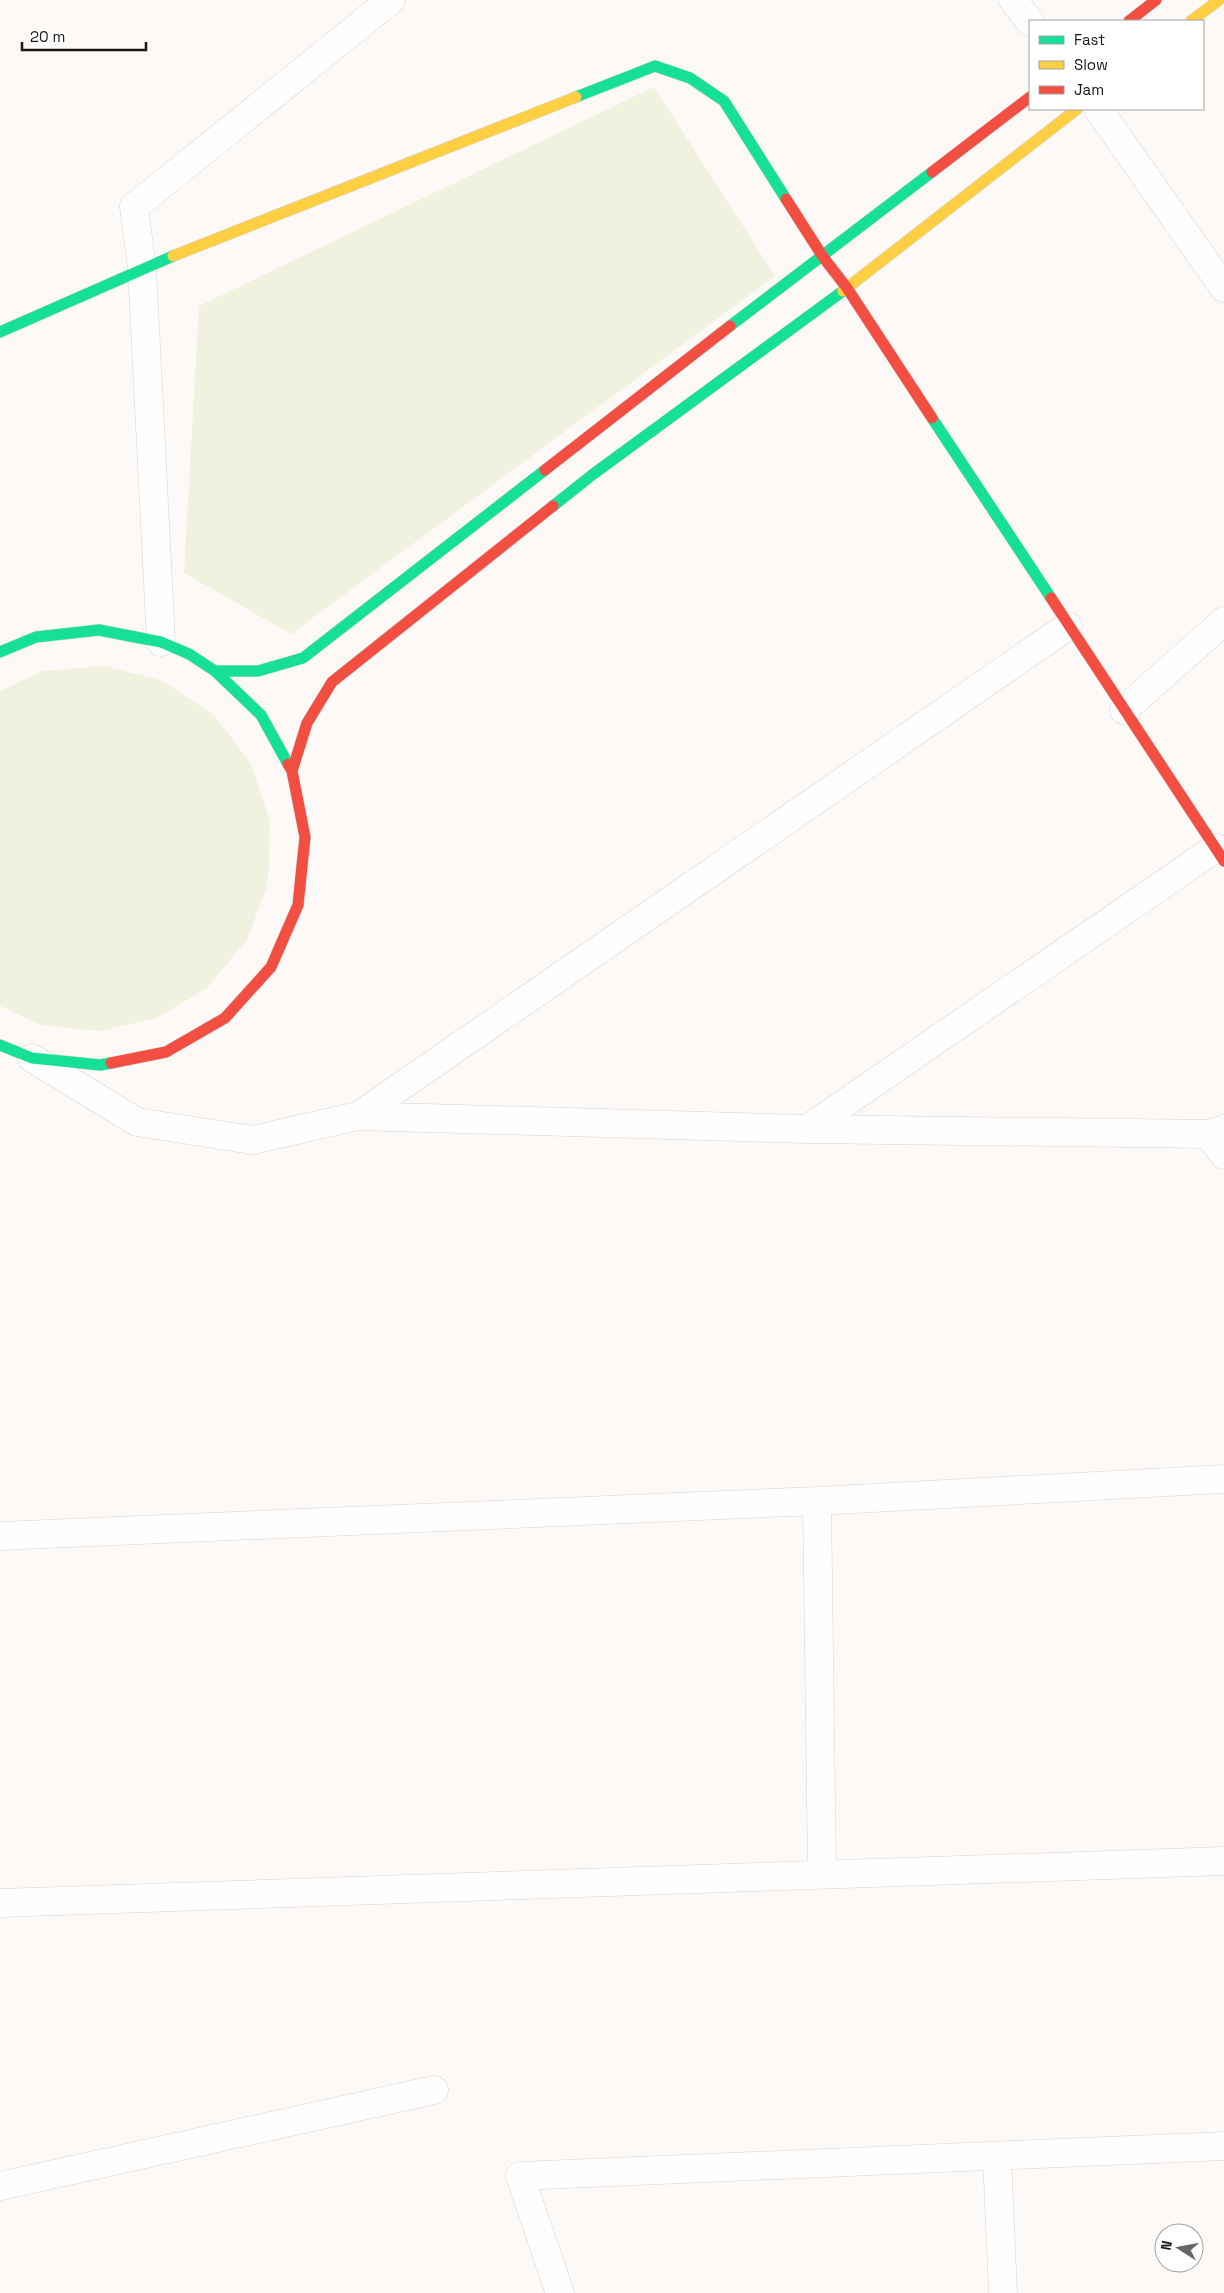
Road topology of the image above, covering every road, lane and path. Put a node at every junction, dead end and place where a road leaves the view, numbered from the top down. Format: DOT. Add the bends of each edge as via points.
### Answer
graph roads {
  1 [pos="391,0"];
  2 [pos="1013,0"];
  3 [pos="1156,0"];
  4 [pos="1219,0"];
  5 [pos="1130,20"];
  6 [pos="1192,20"];
  7 [pos="1029,21"];
  8 [pos="1029,99"];
  9 [pos="1076,110"];
  10 [pos="1099,110"];
  11 [pos="823,256"];
  12 [pos="142,268"];
  13 [pos="847,288"];
  14 [pos="1224,288"];
  15 [pos="0,332"];
  16 [pos="1224,621"];
  17 [pos="1068,626"];
  18 [pos="161,642"];
  19 [pos="0,652"];
  20 [pos="215,671"];
  21 [pos="1124,710"];
  22 [pos="292,771"];
  23 [pos="1220,855"];
  24 [pos="0,1045"];
  25 [pos="32,1058"];
  26 [pos="358,1116"];
  27 [pos="807,1129"];
  28 [pos="1219,1139"];
  29 [pos="1224,1479"];
  30 [pos="817,1501"];
  31 [pos="0,1536"];
  32 [pos="1224,1861"];
  33 [pos="822,1874"];
  34 [pos="0,1903"];
  35 [pos="434,2090"];
  36 [pos="1224,2146"];
  37 [pos="997,2156"];
  38 [pos="0,2186"];
  39 [pos="560,2293"];
  40 [pos="1003,2293"];
  1 -- 12 [label="street" via="134,207"];
  2 -- 7 [label="street"];
  3 -- 5 [label="street"];
  4 -- 6 [label="street"];
  8 -- 11 [label="street"];
  9 -- 13 [label="street"];
  10 -- 14 [label="street"];
  11 -- 12 [label="street" via="724,101 690,78 654,66"];
  11 -- 13 [label="street"];
  11 -- 20 [label="street" via="303,658 258,671"];
  12 -- 15 [label="street"];
  12 -- 18 [label="street"];
  13 -- 17 [label="street"];
  13 -- 22 [label="street" via="592,475 332,682 307,723"];
  16 -- 21 [label="street"];
  17 -- 21 [label="street"];
  17 -- 26 [label="street"];
  18 -- 19 [label="street" via="99,630 36,637"];
  18 -- 20 [label="street" via="189,654"];
  20 -- 22 [label="street" via="261,715"];
  21 -- 23 [label="street"];
  22 -- 25 [label="street" via="306,837 298,905 264,974 224,1018 166,1052 100,1065"];
  23 -- 27 [label="street"];
  24 -- 25 [label="street"];
  25 -- 26 [label="street" via="137,1122 252,1140"];
  26 -- 27 [label="street"];
  27 -- 28 [label="street"];
  29 -- 30 [label="street"];
  30 -- 31 [label="street"];
  30 -- 33 [label="street"];
  32 -- 33 [label="street"];
  33 -- 34 [label="street"];
  35 -- 38 [label="street"];
  36 -- 37 [label="street"];
  37 -- 39 [label="street" via="520,2176"];
  37 -- 40 [label="street"];
}
